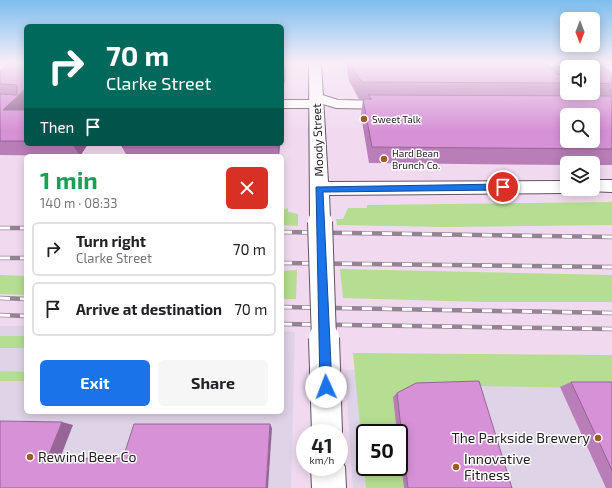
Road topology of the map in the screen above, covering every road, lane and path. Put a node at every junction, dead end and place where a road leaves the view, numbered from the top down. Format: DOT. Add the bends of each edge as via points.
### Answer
graph roads {
  1 [pos="316,86"];
  2 [pos="316,101"];
  3 [pos="284,104"];
  4 [pos="406,105"];
  5 [pos="600,186"];
  6 [pos="612,186"];
  7 [pos="560,187"];
  8 [pos="319,189"];
  9 [pos="327,424"];
  10 [pos="328,476"];
  11 [pos="329,488"];
  1 -- 2 [label="main road, Moody Street"];
  2 -- 3 [label="main road"];
  2 -- 4 [label="main road" via="336,104"];
  2 -- 8 [label="main road, Moody Street"];
  5 -- 6 [label="main road"];
  7 -- 8 [label="main road"];
  8 -- 9 [label="main road, Moody Street, bridge"];
  10 -- 11 [label="main road"];
}
